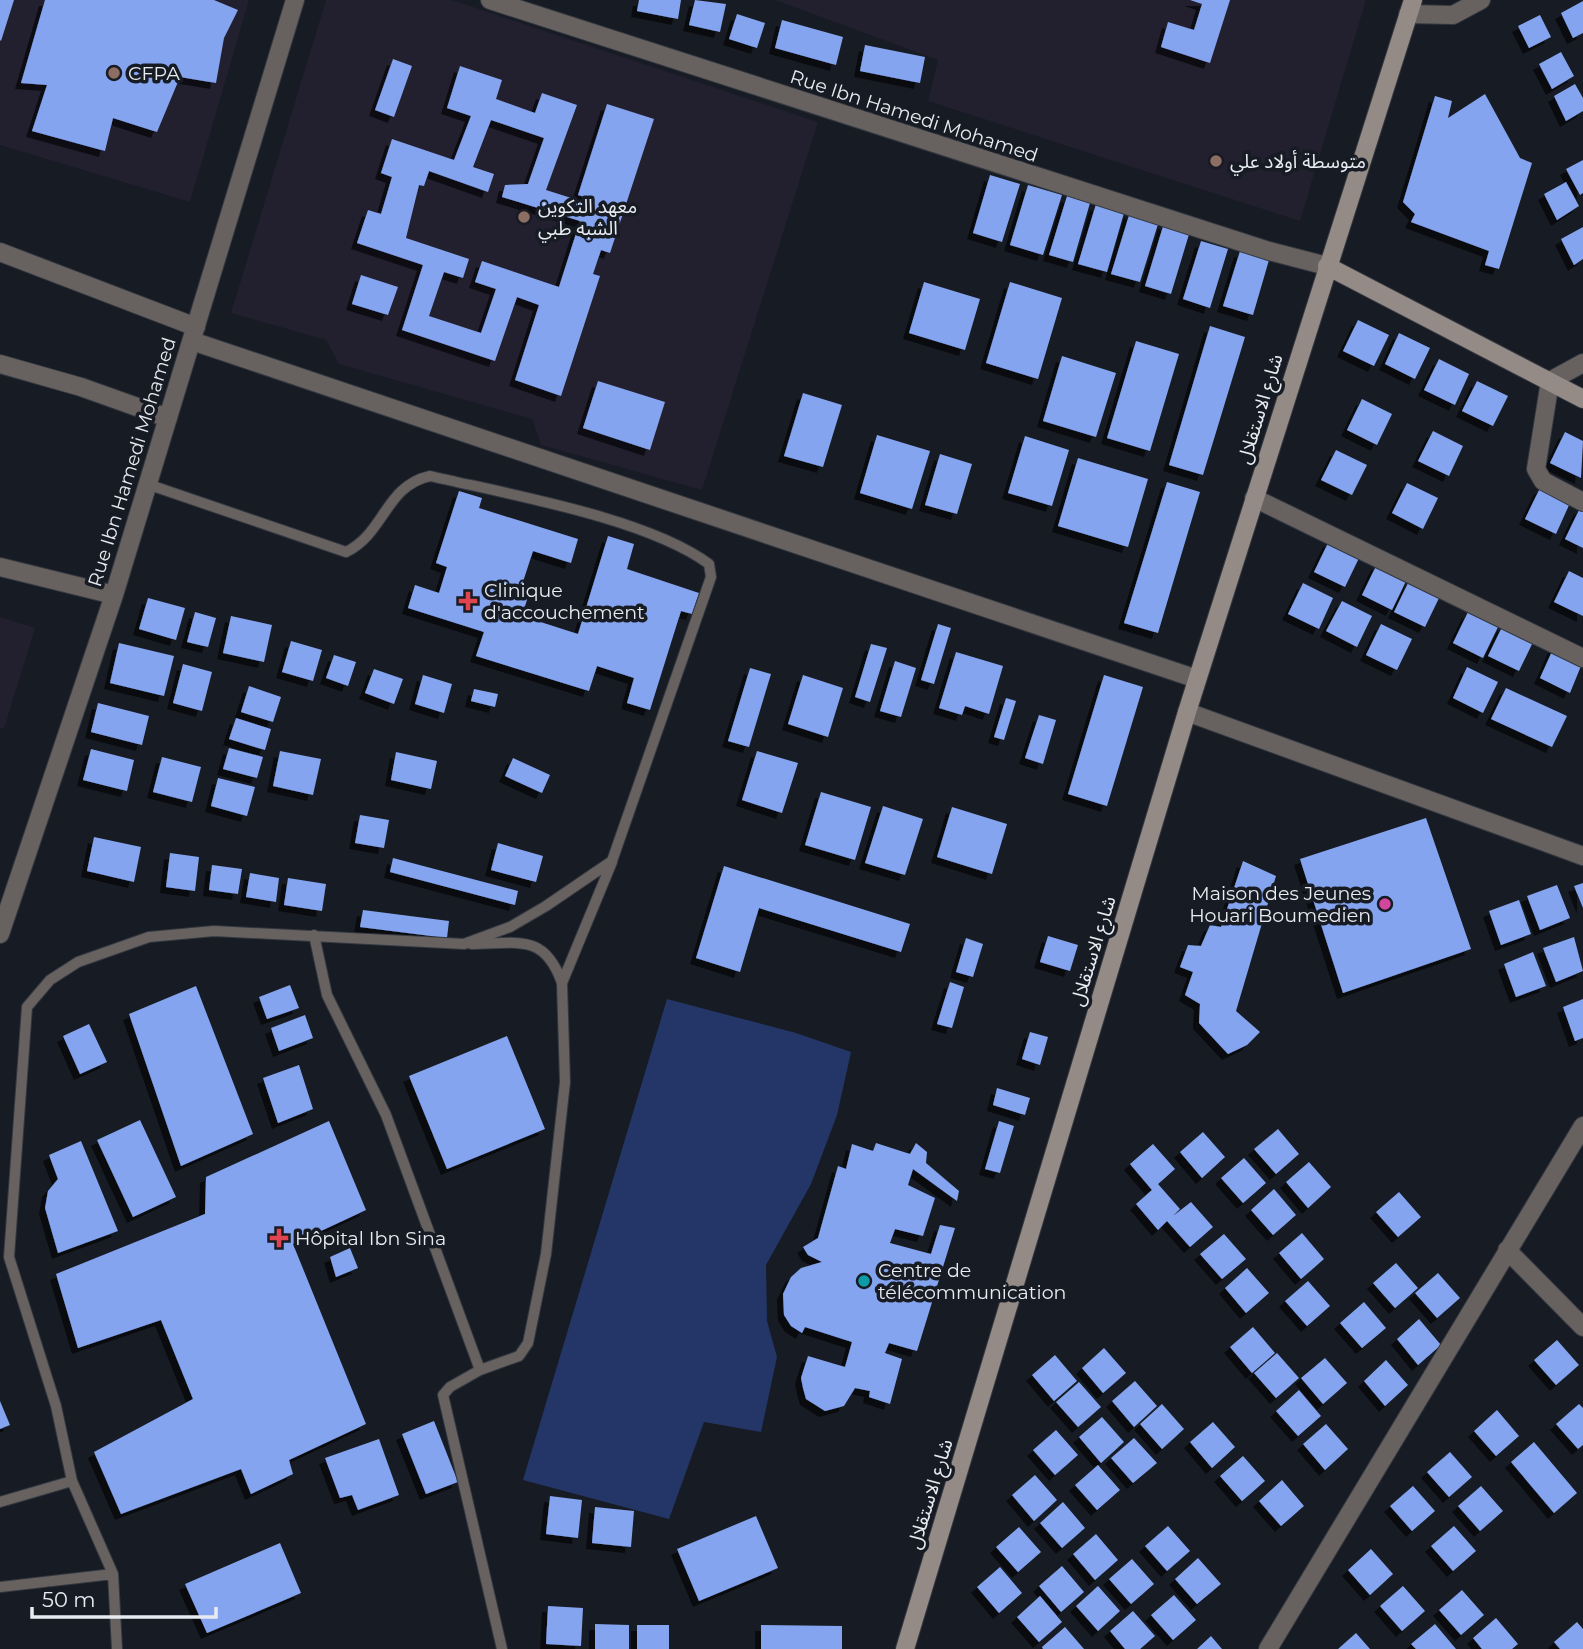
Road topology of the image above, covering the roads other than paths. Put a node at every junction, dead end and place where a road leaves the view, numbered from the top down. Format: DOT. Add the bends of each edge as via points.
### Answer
graph roads {
  1 [pos="295,0"];
  2 [pos="490,0"];
  3 [pos="1481,0"];
  4 [pos="1411,7"];
  5 [pos="0,252"];
  6 [pos="1327,266"];
  7 [pos="194,334"];
  8 [pos="1583,363"];
  9 [pos="0,364"];
  10 [pos="1550,381"];
  11 [pos="1583,399"];
  12 [pos="167,418"];
  13 [pos="147,484"];
  14 [pos="1254,498"];
  15 [pos="1583,502"];
  16 [pos="0,567"];
  17 [pos="114,595"];
  18 [pos="1583,658"];
  19 [pos="1198,679"];
  20 [pos="1187,712"];
  21 [pos="1583,856"];
  22 [pos="612,861"];
  23 [pos="0,934"];
  24 [pos="314,934"];
  25 [pos="464,944"];
  26 [pos="562,983"];
  27 [pos="1583,1126"];
  28 [pos="1507,1250"];
  29 [pos="1583,1327"];
  30 [pos="480,1370"];
  31 [pos="72,1481"];
  32 [pos="0,1502"];
  33 [pos="113,1574"];
  34 [pos="0,1587"];
  35 [pos="117,1649"];
  36 [pos="502,1649"];
  37 [pos="905,1649"];
  38 [pos="1268,1649"];
  1 -- 7 [label="street, Rue Ibn Hamedi Mohamed"];
  2 -- 6 [label="street, Rue Ibn Hamedi Mohamed" via="1113,202"];
  3 -- 4 [label="street" via="1453,15"];
  4 -- 6 [label="street, شارع الاستقلال"];
  5 -- 7 [label="street"];
  6 -- 10 [label="street"];
  6 -- 14 [label="street, شارع الاستقلال"];
  7 -- 12 [label="street, Rue Ibn Hamedi Mohamed"];
  7 -- 19 [label="street"];
  8 -- 10 [label="street"];
  9 -- 12 [label="street"];
  10 -- 11 [label="street"];
  10 -- 15 [label="street" via="1538,476"];
  12 -- 13 [label="street, Rue Ibn Hamedi Mohamed"];
  13 -- 17 [label="street, Rue Ibn Hamedi Mohamed"];
  13 -- 22 [label="lane" via="346,552 373,529 405,485 430,476 618,522 694,552 709,564 711,577"];
  14 -- 18 [label="street"];
  14 -- 19 [label="street, شارع الاستقلال"];
  16 -- 17 [label="street"];
  17 -- 23 [label="street, Rue Ibn Hamedi Mohamed"];
  19 -- 20 [label="street, شارع الاستقلال"];
  20 -- 21 [label="street"];
  20 -- 37 [label="street, شارع الاستقلال"];
  22 -- 25 [label="lane" via="510,927"];
  22 -- 26 [label="lane"];
  24 -- 25 [label="lane"];
  24 -- 30 [label="lane" via="327,995 386,1115"];
  24 -- 31 [label="lane" via="214,931 149,937 78,962 50,981 27,1007 9,1257 56,1406"];
  25 -- 26 [label="lane" via="532,945 555,962"];
  26 -- 30 [label="lane" via="565,1082 546,1254 528,1343 519,1356"];
  27 -- 28 [label="street"];
  28 -- 29 [label="street"];
  28 -- 38 [label="street"];
  30 -- 36 [label="lane" via="443,1395"];
  31 -- 32 [label="lane"];
  31 -- 33 [label="lane"];
  33 -- 34 [label="lane"];
  33 -- 35 [label="lane"];
}
